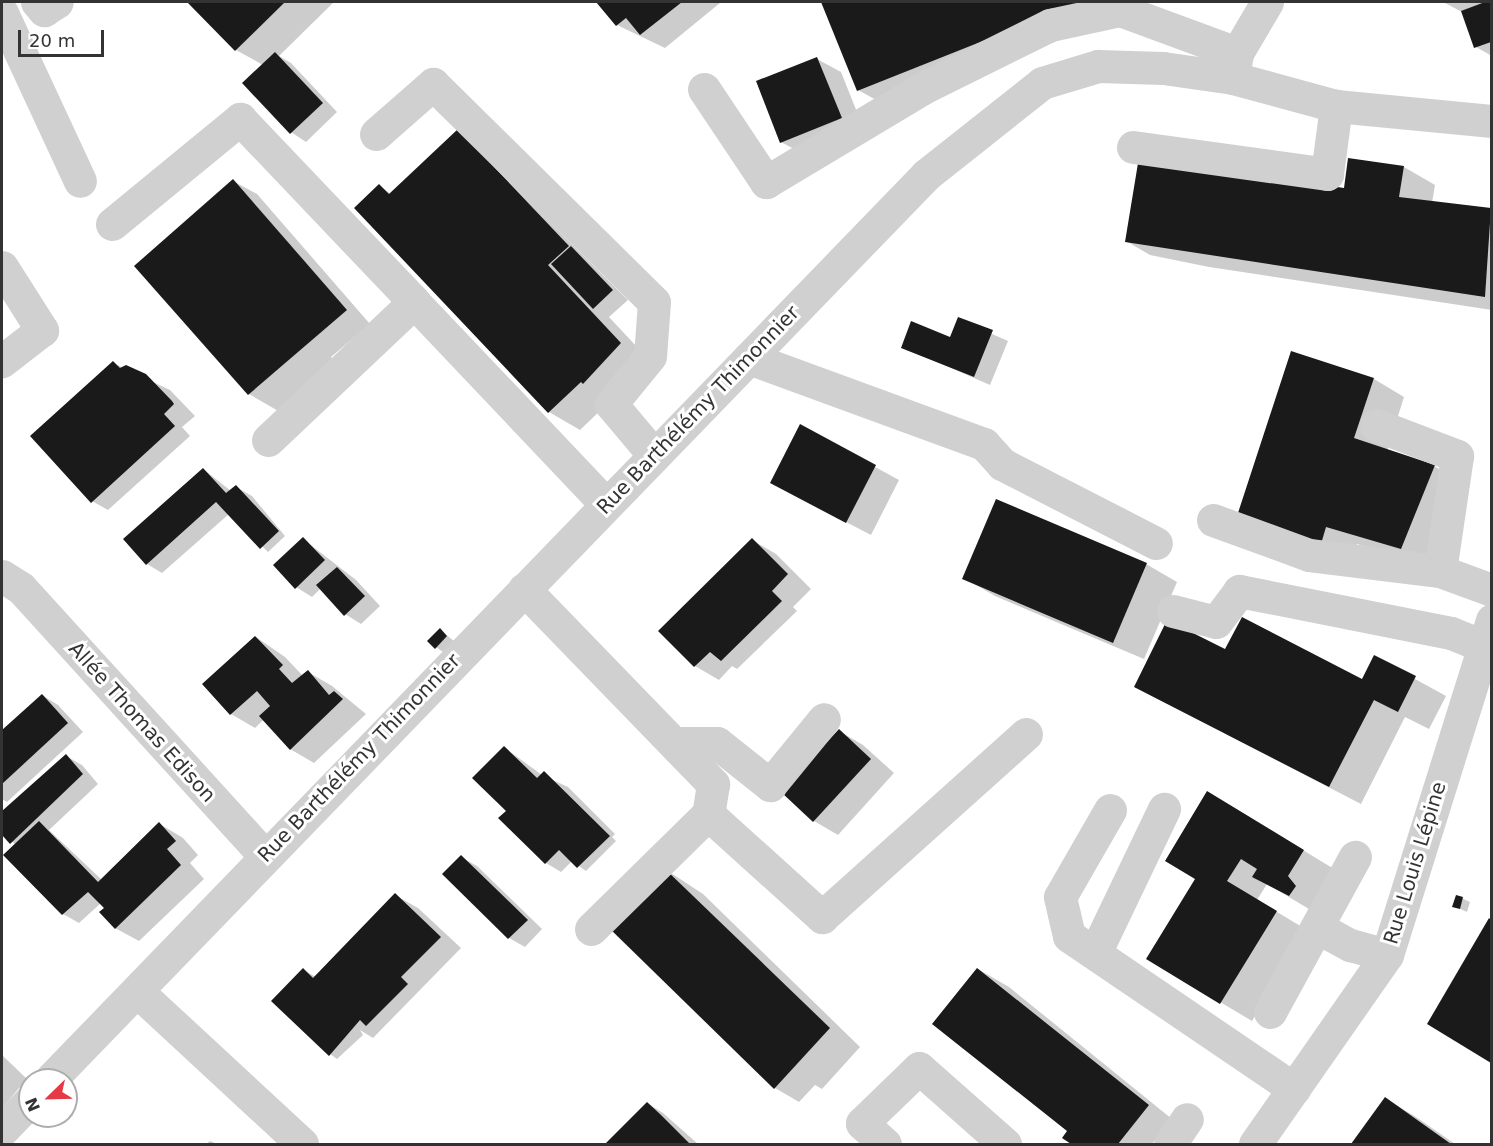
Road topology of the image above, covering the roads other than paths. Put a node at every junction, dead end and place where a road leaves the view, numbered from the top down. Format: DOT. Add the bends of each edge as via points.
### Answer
graph roads {
  1 [pos="38,2"];
  2 [pos="57,2"];
  3 [pos="1267,2"];
  4 [pos="2,13"];
  5 [pos="1235,66"];
  6 [pos="704,89"];
  7 [pos="1336,106"];
  8 [pos="1491,122"];
  9 [pos="376,134"];
  10 [pos="1133,147"];
  11 [pos="80,181"];
  12 [pos="112,224"];
  13 [pos="2,267"];
  14 [pos="414,302"];
  15 [pos="748,358"];
  16 [pos="2,361"];
  17 [pos="1376,425"];
  18 [pos="268,440"];
  19 [pos="654,454"];
  20 [pos="606,504"];
  21 [pos="1214,520"];
  22 [pos="1156,543"];
  23 [pos="1440,572"];
  24 [pos="11,582"];
  25 [pos="524,589"];
  26 [pos="1491,590"];
  27 [pos="1173,611"];
  28 [pos="1488,633"];
  29 [pos="824,719"];
  30 [pos="1026,734"];
  31 [pos="675,743"];
  32 [pos="1164,809"];
  33 [pos="1110,810"];
  34 [pos="708,814"];
  35 [pos="264,855"];
  36 [pos="1355,857"];
  37 [pos="1317,927"];
  38 [pos="591,929"];
  39 [pos="1095,953"];
  40 [pos="1387,955"];
  41 [pos="136,990"];
  42 [pos="1270,1012"];
  43 [pos="61,1068"];
  44 [pos="1294,1089"];
  45 [pos="18,1113"];
  46 [pos="2,1130"];
  47 [pos="302,1144"];
  48 [pos="885,1144"];
  49 [pos="1005,1144"];
  50 [pos="1255,1144"];
  1 -- 2 [label="street" via="44,10"];
  3 -- 5 [label="street"];
  4 -- 11 [label="street"];
  5 -- 6 [label="street" via="1120,10 1050,25 922,88 766,182"];
  5 -- 7 [label="street, Rue Barthélémy Thimonnier"];
  5 -- 15 [label="street, Rue Barthélémy Thimonnier" via="1098,66 1042,83 927,175"];
  7 -- 8 [label="street, Rue Barthélémy Thimonnier"];
  7 -- 10 [label="street" via="1327,174"];
  9 -- 19 [label="street" via="433,84 654,302 650,356 611,404"];
  12 -- 14 [label="street" via="240,119"];
  13 -- 16 [label="street" via="42,330"];
  14 -- 18 [label="street"];
  14 -- 20 [label="street"];
  15 -- 19 [label="street, Rue Barthélémy Thimonnier"];
  15 -- 22 [label="street" via="984,444 1002,464"];
  17 -- 23 [label="street" via="1458,456"];
  19 -- 20 [label="street, Rue Barthélémy Thimonnier"];
  20 -- 25 [label="street, Rue Barthélémy Thimonnier"];
  21 -- 23 [label="street" via="1309,555"];
  23 -- 26 [label="street"];
  24 -- 35 [label="street, Allée Thomas Edison"];
  25 -- 31 [label="street"];
  25 -- 35 [label="street, Rue Barthélémy Thimonnier"];
  27 -- 28 [label="street" via="1216,622 1239,591 1451,633"];
  28 -- 40 [label="street, Rue Louis Lépine"];
  29 -- 31 [label="street" via="770,785 717,743"];
  30 -- 34 [label="street" via="822,917"];
  31 -- 34 [label="street" via="713,784"];
  32 -- 39 [label="street"];
  33 -- 39 [label="street" via="1060,897 1069,936"];
  34 -- 38 [label="street"];
  35 -- 41 [label="street, Rue Barthélémy Thimonnier"];
  36 -- 37 [label="street"];
  37 -- 40 [label="street" via="1350,945"];
  37 -- 42 [label="street"];
  39 -- 44 [label="street"];
  40 -- 44 [label="street, Rue Louis Lépine"];
  41 -- 43 [label="street, Rue Barthélémy Thimonnier"];
  41 -- 47 [label="street"];
  44 -- 50 [label="street, Rue Louis Lépine"];
  45 -- 46 [label="street"];
  48 -- 49 [label="street" via="862,1123 919,1068"];
}
